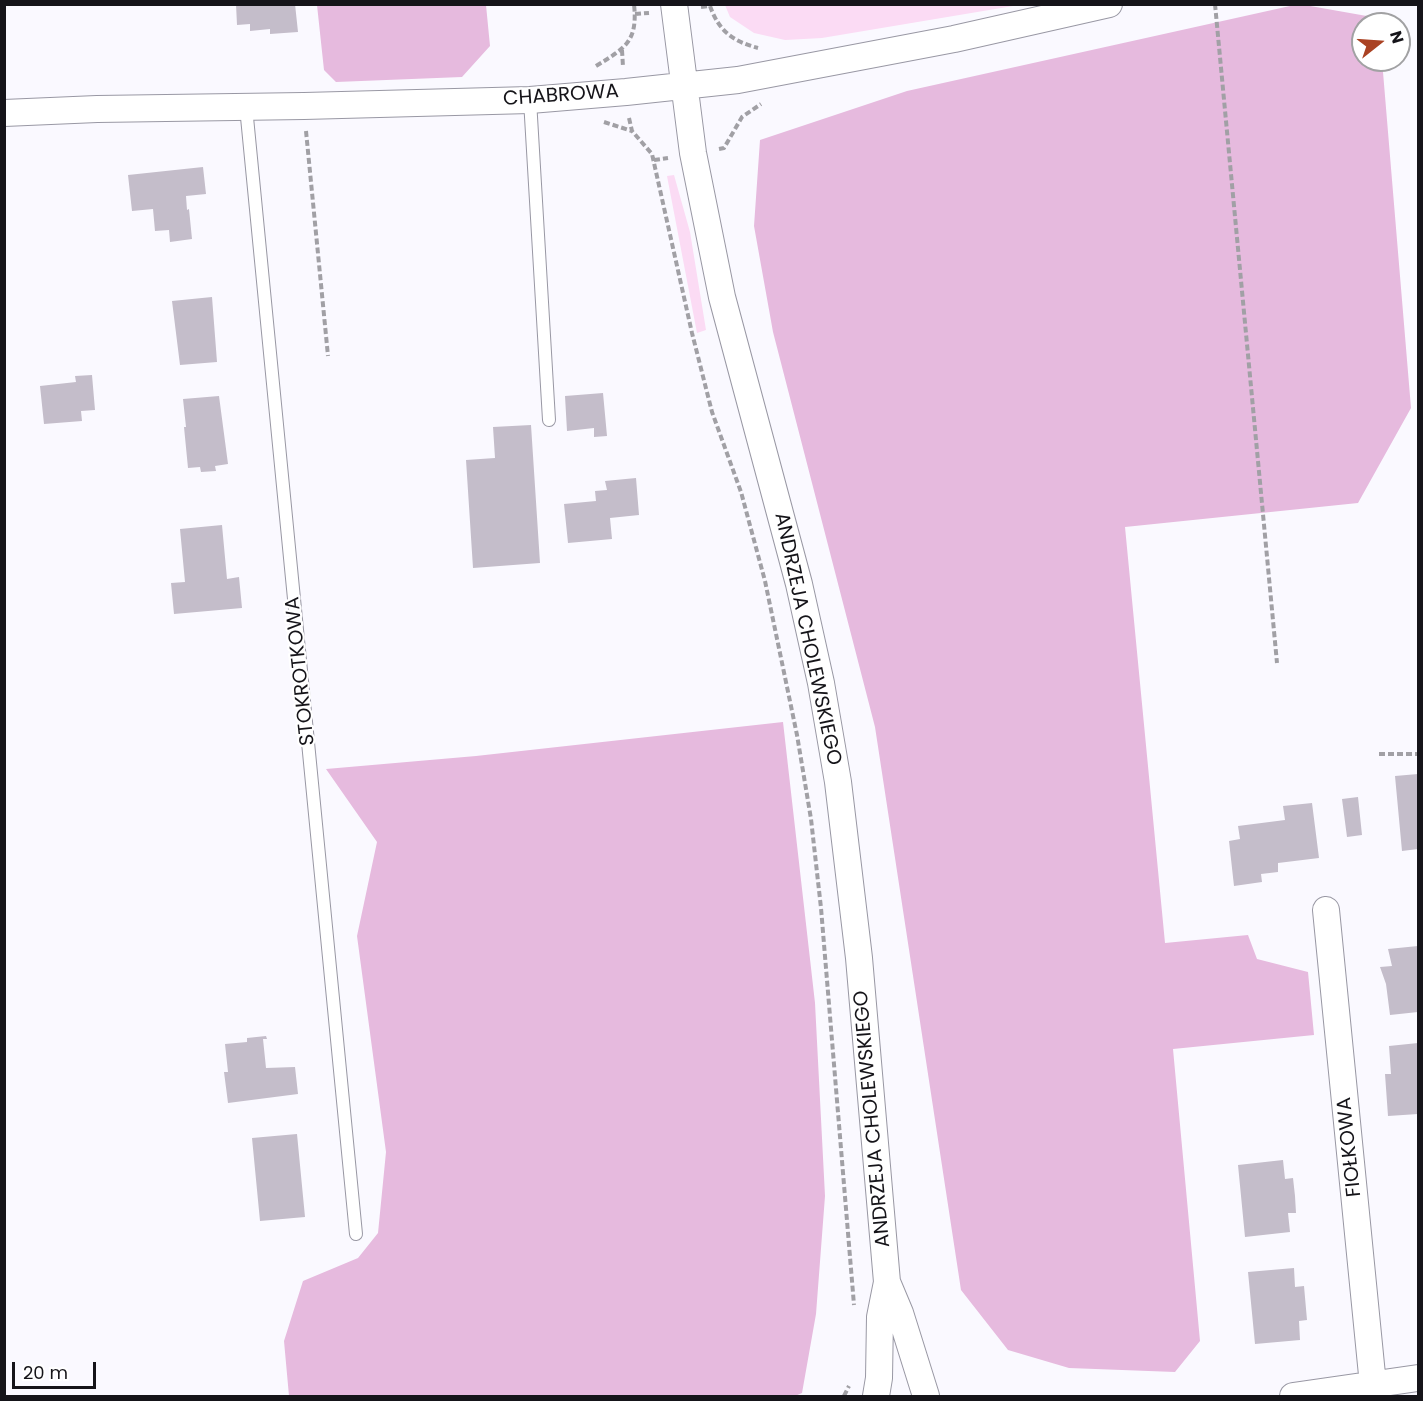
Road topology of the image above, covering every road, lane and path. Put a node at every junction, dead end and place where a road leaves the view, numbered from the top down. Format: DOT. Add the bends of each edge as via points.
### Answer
graph roads {
  1 [pos="634,4"];
  2 [pos="1109,4"];
  3 [pos="1215,4"];
  4 [pos="675,8"];
  5 [pos="635,14"];
  6 [pos="733,38"];
  7 [pos="623,68"];
  8 [pos="685,86"];
  9 [pos="530,100"];
  10 [pos="304,106"];
  11 [pos="246,107"];
  12 [pos="4,113"];
  13 [pos="629,117"];
  14 [pos="742,117"];
  15 [pos="715,150"];
  16 [pos="671,157"];
  17 [pos="654,160"];
  18 [pos="328,356"];
  19 [pos="549,420"];
  20 [pos="1277,663"];
  21 [pos="1379,754"];
  22 [pos="1419,754"];
  23 [pos="1326,910"];
  24 [pos="356,1234"];
  25 [pos="887,1282"];
  26 [pos="854,1315"];
  27 [pos="1419,1378"];
  28 [pos="1373,1385"];
  29 [pos="876,1396"];
  30 [pos="926,1396"];
  31 [pos="1293,1396"];
  1 -- 5 [label="path"];
  2 -- 8 [label="street, CHABROWA" via="954,39 738,80"];
  3 -- 20 [label="path"];
  4 -- 5 [label="path"];
  4 -- 6 [label="path" via="710,6 718,25"];
  4 -- 8 [label="street, ANDRZEJA CHOLEWSKIEGO"];
  5 -- 7 [label="path" via="633,34 622,50"];
  8 -- 9 [label="street, CHABROWA"];
  8 -- 25 [label="street, ANDRZEJA CHOLEWSKIEGO" via="693,153 722,297 799,584 838,783 859,958"];
  9 -- 10 [label="street, CHABROWA"];
  9 -- 19 [label="lane"];
  10 -- 11 [label="street, CHABROWA"];
  10 -- 18 [label="path"];
  11 -- 12 [label="street, CHABROWA"];
  11 -- 24 [label="lane, STOKROTKOWA"];
  13 -- 17 [label="path" via="632,131"];
  14 -- 15 [label="path" via="724,148"];
  16 -- 17 [label="path"];
  17 -- 26 [label="path" via="709,401 741,492 765,581 797,735 822,908"];
  21 -- 22 [label="path"];
  23 -- 28 [label="street, FIOŁKOWA"];
  25 -- 29 [label="street, ANDRZEJA CHOLEWSKIEGO" via="880,1317"];
  25 -- 30 [label="street, ANDRZEJA CHOLEWSKIEGO"];
  27 -- 28 [label="street"];
  28 -- 31 [label="street"];
}
